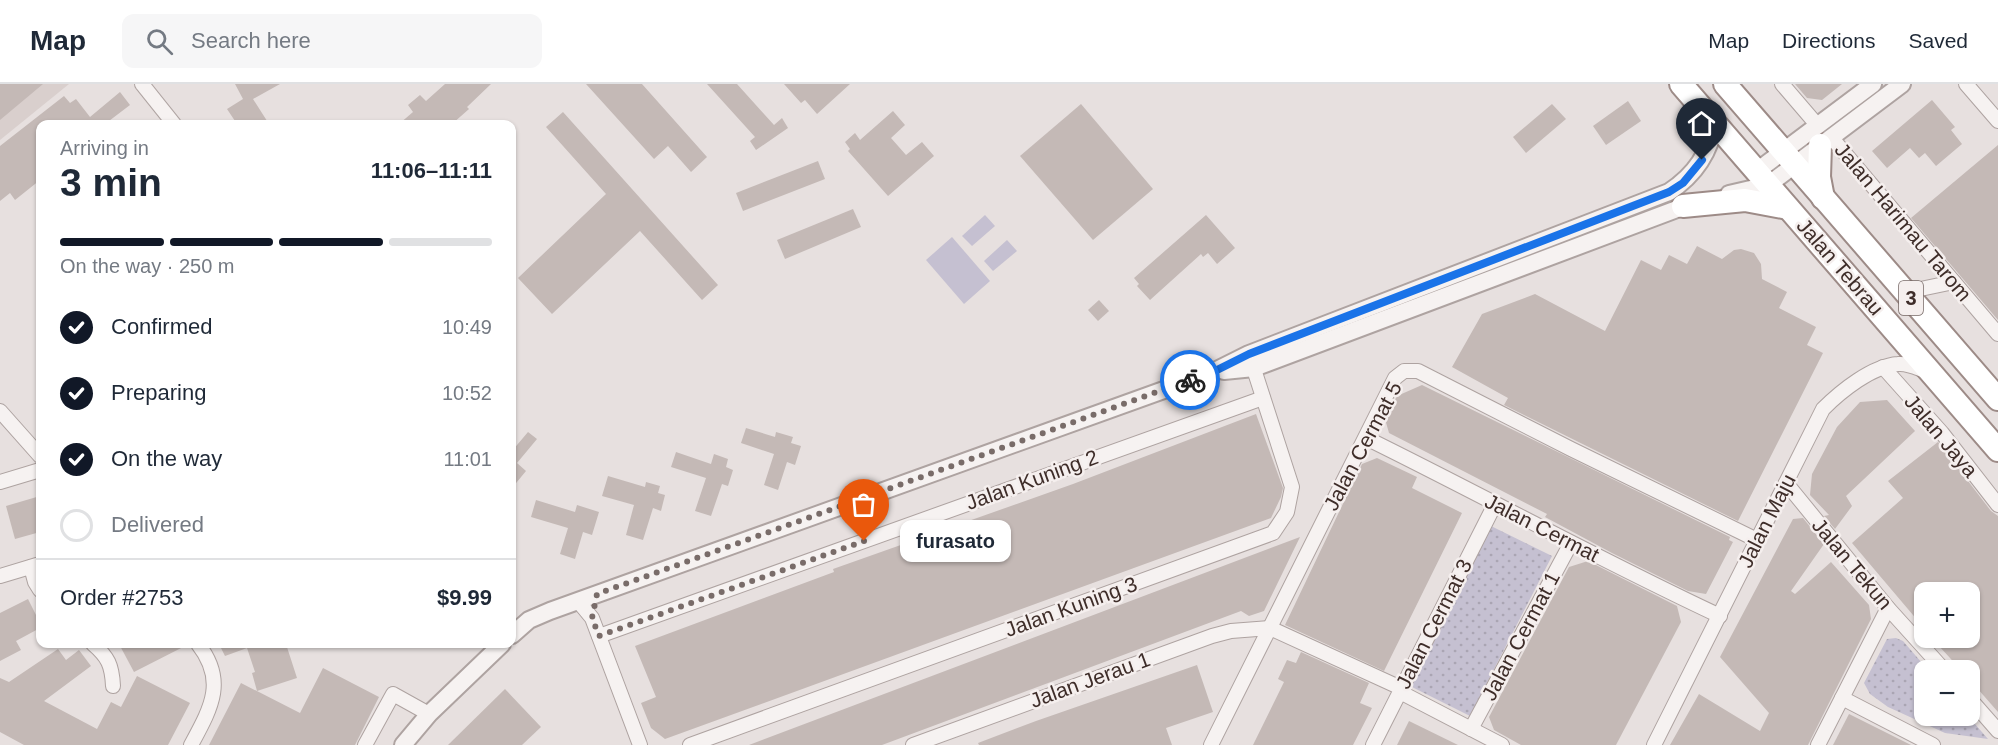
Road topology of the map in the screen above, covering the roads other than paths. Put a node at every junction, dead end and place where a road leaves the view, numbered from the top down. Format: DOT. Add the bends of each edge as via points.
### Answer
graph roads {
  1 [pos="142,84"];
  2 [pos="1681,84"];
  3 [pos="1725,84"];
  4 [pos="1782,84"];
  5 [pos="1873,84"];
  6 [pos="1902,84"];
  7 [pos="1966,84"];
  8 [pos="171,120"];
  9 [pos="1715,122"];
  10 [pos="1998,122"];
  11 [pos="1823,136"];
  12 [pos="1789,158"];
  13 [pos="1762,178"];
  14 [pos="1823,198"];
  15 [pos="1683,206"];
  16 [pos="1788,208"];
  17 [pos="1954,282"];
  18 [pos="1906,292"];
  19 [pos="1998,334"];
  20 [pos="1251,361"];
  21 [pos="1883,367"];
  22 [pos="1933,374"];
  23 [pos="1263,398"];
  24 [pos="1998,399"];
  25 [pos="0,411"];
  26 [pos="1365,438"];
  27 [pos="1998,450"];
  28 [pos="36,452"];
  29 [pos="36,471"];
  30 [pos="0,482"];
  31 [pos="1786,483"];
  32 [pos="1495,504"];
  33 [pos="1998,505"];
  34 [pos="1757,540"];
  35 [pos="1571,543"];
  36 [pos="36,566"];
  37 [pos="0,576"];
  38 [pos="36,584"];
  39 [pos="597,594"];
  40 [pos="578,601"];
  41 [pos="1888,608"];
  42 [pos="1720,616"];
  43 [pos="592,618"];
  44 [pos="1270,628"];
  45 [pos="516,631"];
  46 [pos="599,636"];
  47 [pos="98,648"];
  48 [pos="200,648"];
  49 [pos="498,648"];
  50 [pos="1935,660"];
  51 [pos="113,686"];
  52 [pos="1401,690"];
  53 [pos="1842,698"];
  54 [pos="1980,710"];
  55 [pos="429,714"];
  56 [pos="1471,729"];
  57 [pos="1998,731"];
  58 [pos="191,745"];
  59 [pos="365,745"];
  60 [pos="403,745"];
  61 [pos="640,745"];
  62 [pos="690,745"];
  63 [pos="913,745"];
  64 [pos="1211,745"];
  65 [pos="1373,745"];
  66 [pos="1502,745"];
  67 [pos="1654,745"];
  68 [pos="1818,745"];
  69 [pos="1933,745"];
  1 -- 8 [label="street"];
  2 -- 9 [label="highway, Jalan Tebrau / 3"];
  3 -- 12 [label="highway, Jalan Tebrau / 3"];
  4 -- 11 [label="street, Jalan Harimau Tarom"];
  5 -- 11 [label="street"];
  6 -- 11 [label="street"];
  7 -- 10 [label="street"];
  9 -- 13 [label="highway, Jalan Tebrau / 3"];
  9 -- 20 [label="street" via="1702,160 1683,183 1669,192"];
  11 -- 12 [label="street"];
  11 -- 14 [label="highway" via="1819,177"];
  11 -- 17 [label="street, Jalan Harimau Tarom"];
  12 -- 13 [label="street"];
  12 -- 14 [label="highway, Jalan Tebrau / 3"];
  13 -- 15 [label="street"];
  13 -- 16 [label="highway, Jalan Tebrau / 3"];
  14 -- 18 [label="highway, Jalan Tebrau / 3"];
  15 -- 16 [label="highway" via="1745,200"];
  15 -- 20 [label="street"];
  16 -- 22 [label="highway, Jalan Tebrau / 3"];
  17 -- 18 [label="street"];
  17 -- 19 [label="street, Jalan Harimau Tarom"];
  18 -- 24 [label="highway, Jalan Tebrau / 3"];
  20 -- 23 [label="street, Jalan Kuning 3"];
  20 -- 39 [label="street"];
  21 -- 22 [label="street, Jalan Maju" via="1909,365"];
  21 -- 31 [label="street, Jalan Maju" via="1838,394 1823,409"];
  21 -- 33 [label="street, Jalan Jaya" via="1942,433"];
  22 -- 27 [label="highway, Jalan Tebrau / 3"];
  23 -- 46 [label="street, Jalan Kuning 2"];
  23 -- 62 [label="street, Jalan Kuning 3" via="1292,487 1287,512 1273,533"];
  25 -- 28 [label="street"];
  26 -- 32 [label="street, Jalan Cermat"];
  26 -- 34 [label="street, Jalan Cermat 5" via="1395,378 1404,371 1418,370"];
  26 -- 44 [label="street, Jalan Cermat 5"];
  29 -- 30 [label="street"];
  31 -- 34 [label="street, Jalan Maju"];
  31 -- 41 [label="street, Jalan Tekun"];
  32 -- 35 [label="street, Jalan Cermat"];
  32 -- 52 [label="street, Jalan Cermat 3"];
  34 -- 42 [label="street, Jalan Maju"];
  35 -- 42 [label="street, Jalan Cermat"];
  35 -- 56 [label="street, Jalan Cermat 1"];
  36 -- 37 [label="street"];
  36 -- 38 [label="street"];
  39 -- 40 [label="street"];
  39 -- 43 [label="street"];
  40 -- 43 [label="street"];
  40 -- 45 [label="street" via="529,620"];
  41 -- 50 [label="street, Jalan Tekun"];
  41 -- 53 [label="street"];
  42 -- 67 [label="street, Jalan Maju"];
  43 -- 46 [label="street"];
  44 -- 52 [label="street"];
  44 -- 63 [label="street, Jalan Jerau 1" via="1212,636"];
  44 -- 64 [label="street, Jalan Cermat 5"];
  46 -- 61 [label="street"];
  47 -- 51 [label="street" via="112,667"];
  48 -- 58 [label="street" via="215,681 208,712"];
  49 -- 55 [label="street"];
  52 -- 56 [label="street"];
  52 -- 65 [label="street, Jalan Cermat 3"];
  53 -- 68 [label="street"];
  53 -- 69 [label="street"];
  54 -- 57 [label="street"];
  55 -- 59 [label="street" via="393,694"];
  55 -- 60 [label="street"];
  56 -- 66 [label="street"];
}
